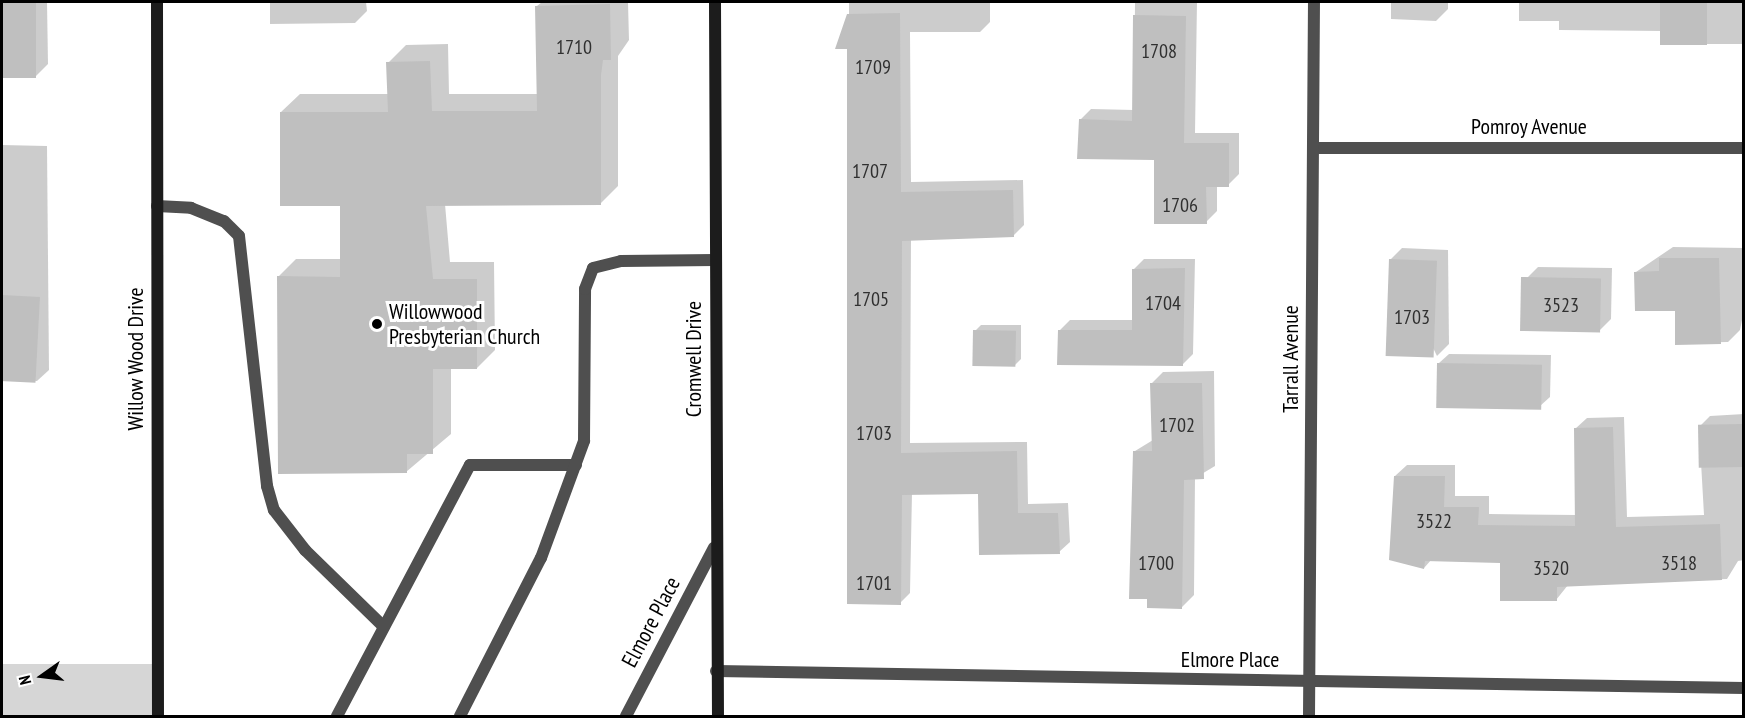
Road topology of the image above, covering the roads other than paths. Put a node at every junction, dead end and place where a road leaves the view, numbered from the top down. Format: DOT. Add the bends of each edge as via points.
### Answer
graph roads {
  1 [pos="157,2"];
  2 [pos="715,2"];
  3 [pos="1314,2"];
  4 [pos="1314,148"];
  5 [pos="1743,148"];
  6 [pos="157,206"];
  7 [pos="715,260"];
  8 [pos="576,465"];
  9 [pos="714,548"];
  10 [pos="384,627"];
  11 [pos="716,672"];
  12 [pos="1310,681"];
  13 [pos="1743,688"];
  14 [pos="158,717"];
  15 [pos="337,717"];
  16 [pos="460,717"];
  17 [pos="626,717"];
  18 [pos="718,717"];
  19 [pos="1309,717"];
  1 -- 6 [label="street, Willow Wood Drive"];
  2 -- 7 [label="street, Cromwell Drive"];
  3 -- 4 [label="street, Tarrall Avenue"];
  4 -- 5 [label="street, Pomroy Avenue"];
  4 -- 12 [label="street, Tarrall Avenue"];
  6 -- 10 [label="street" via="191,208 224,221 239,236 267,486 274,510 305,550"];
  6 -- 14 [label="street, Willow Wood Drive"];
  7 -- 8 [label="street" via="621,261 593,268 585,289 584,441"];
  7 -- 9 [label="street, Cromwell Drive"];
  8 -- 10 [label="street" via="470,465"];
  8 -- 16 [label="street" via="540,558"];
  9 -- 11 [label="street, Cromwell Drive"];
  9 -- 17 [label="street, Elmore Place"];
  10 -- 15 [label="street"];
  11 -- 12 [label="street, Elmore Place"];
  11 -- 18 [label="street, Cromwell Drive"];
  12 -- 13 [label="street, Elmore Place"];
  12 -- 19 [label="street, Tarrall Avenue"];
}
